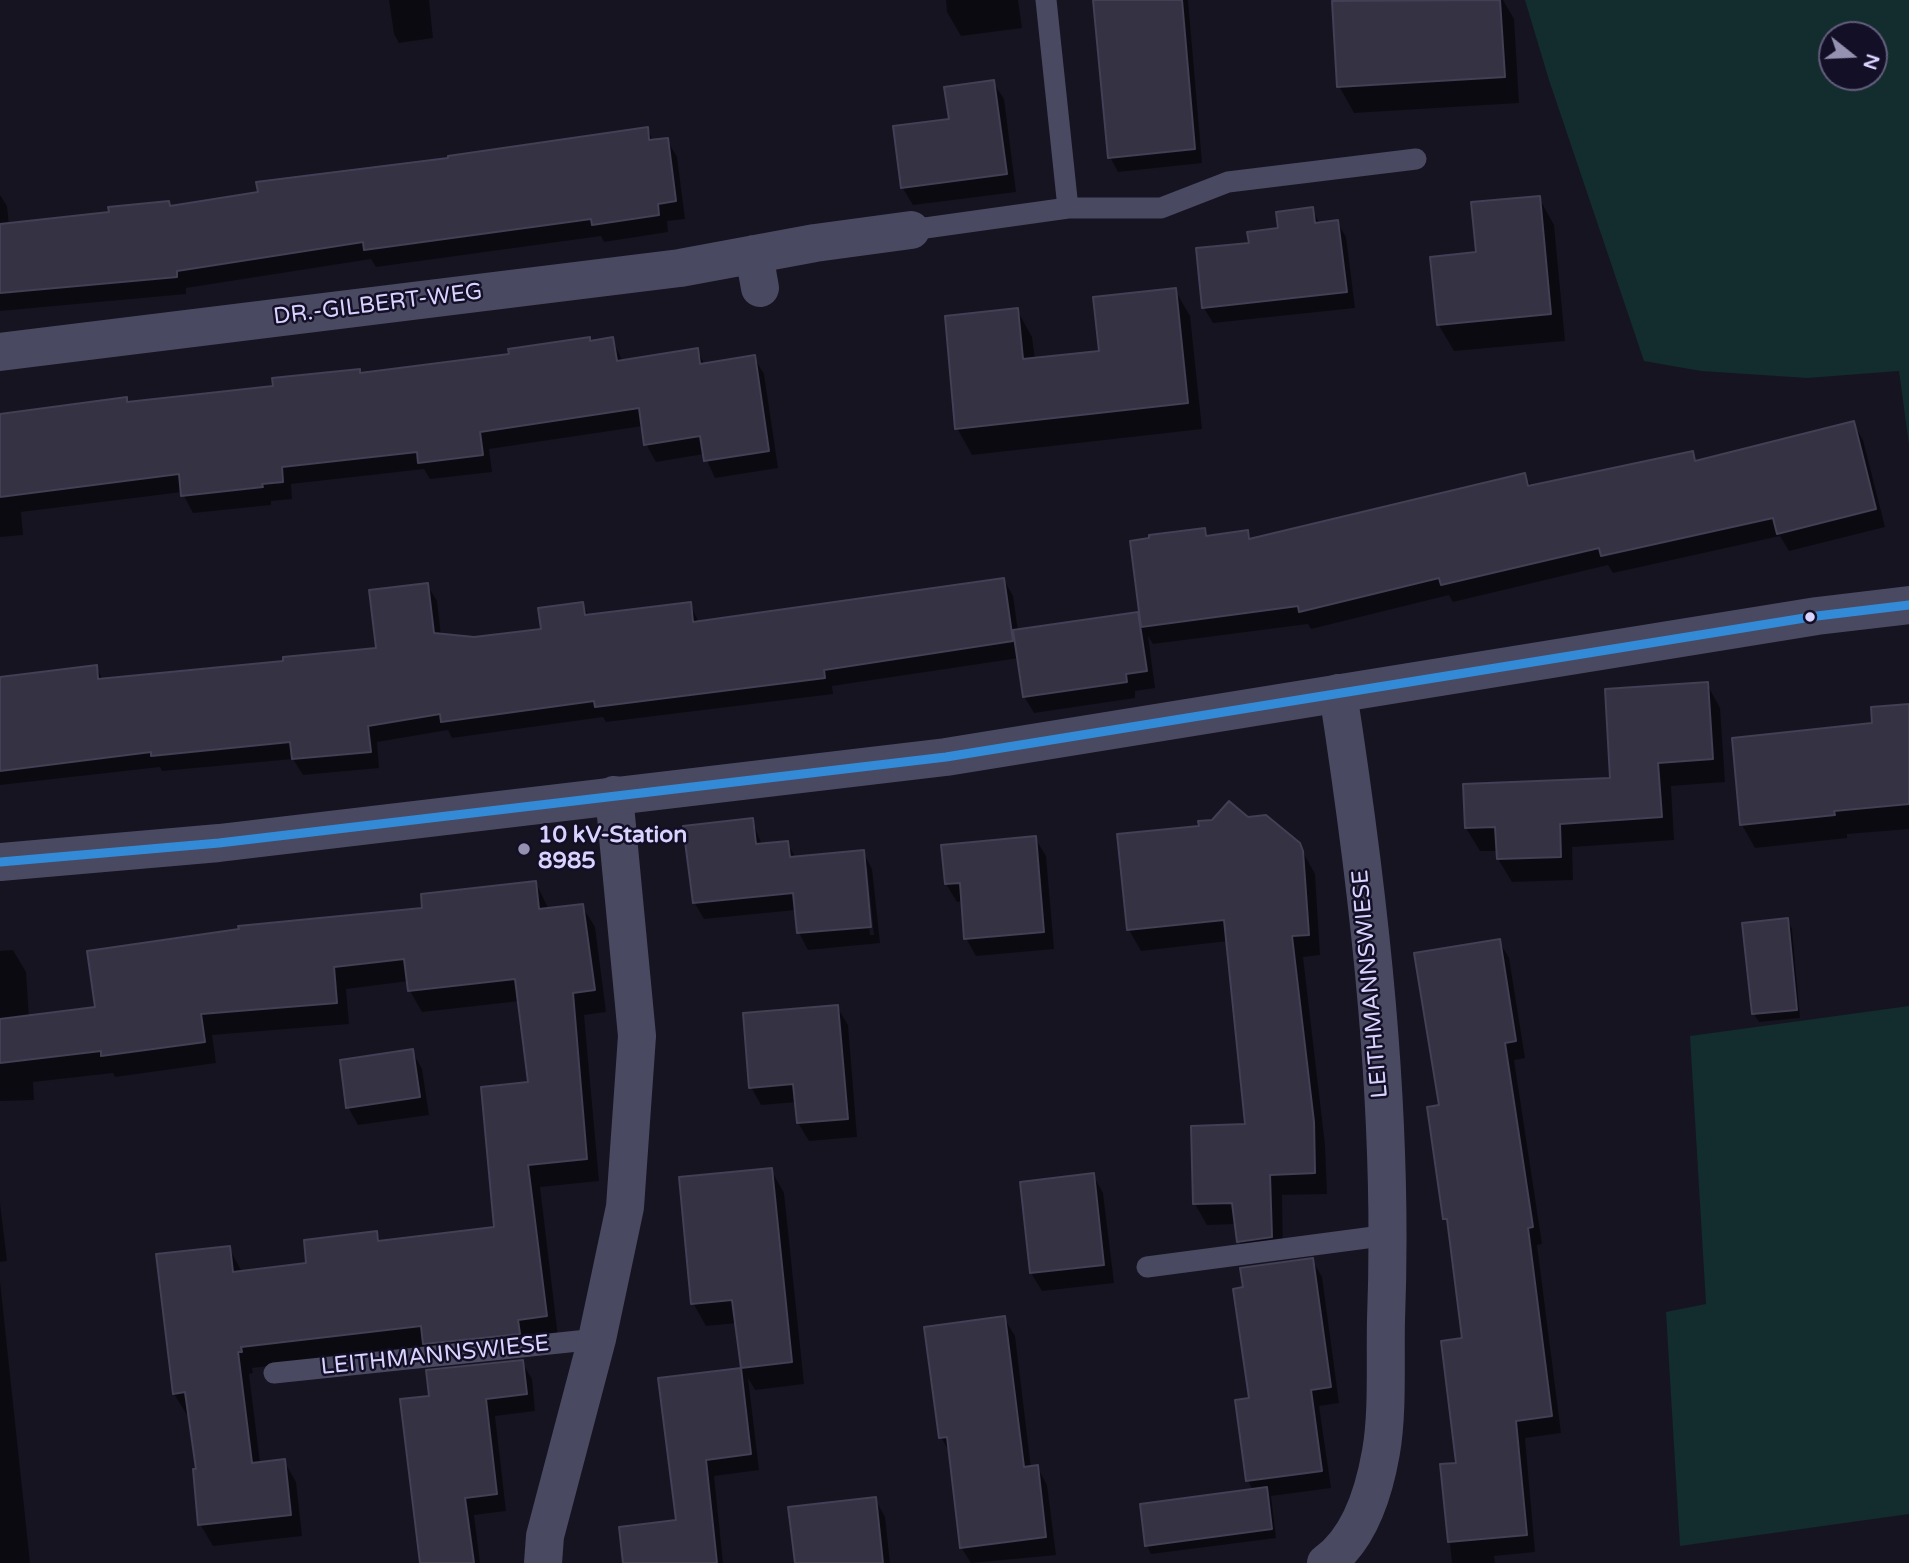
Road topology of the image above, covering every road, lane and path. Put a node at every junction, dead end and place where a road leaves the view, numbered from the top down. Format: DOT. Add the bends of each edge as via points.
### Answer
graph roads {
  1 [pos="1046,0"];
  2 [pos="1416,159"];
  3 [pos="1068,208"];
  4 [pos="911,230"];
  5 [pos="0,352"];
  6 [pos="1909,605"];
  7 [pos="1338,693"];
  8 [pos="614,795"];
  9 [pos="0,862"];
  10 [pos="1389,1235"];
  11 [pos="1147,1267"];
  12 [pos="597,1339"];
  13 [pos="274,1373"];
  14 [pos="1336,1560"];
  15 [pos="543,1563"];
  1 -- 3 [label="lane"];
  2 -- 3 [label="lane" via="1228,182 1161,208"];
  3 -- 4 [label="lane"];
  4 -- 5 [label="street, DR.-GILBERT-WEG" via="757,271 680,268"];
  6 -- 7 [label="street"];
  7 -- 8 [label="street" via="946,757"];
  7 -- 10 [label="street, LEITHMANNSWIESE" via="1376,987"];
  8 -- 9 [label="street" via="219,843"];
  8 -- 12 [label="street" via="637,1036 625,1207"];
  10 -- 11 [label="lane"];
  10 -- 14 [label="street, LEITHMANNSWIESE" via="1381,1451 1366,1509"];
  12 -- 13 [label="lane, LEITHMANNSWIESE"];
  12 -- 15 [label="street" via="545,1536"];
}
